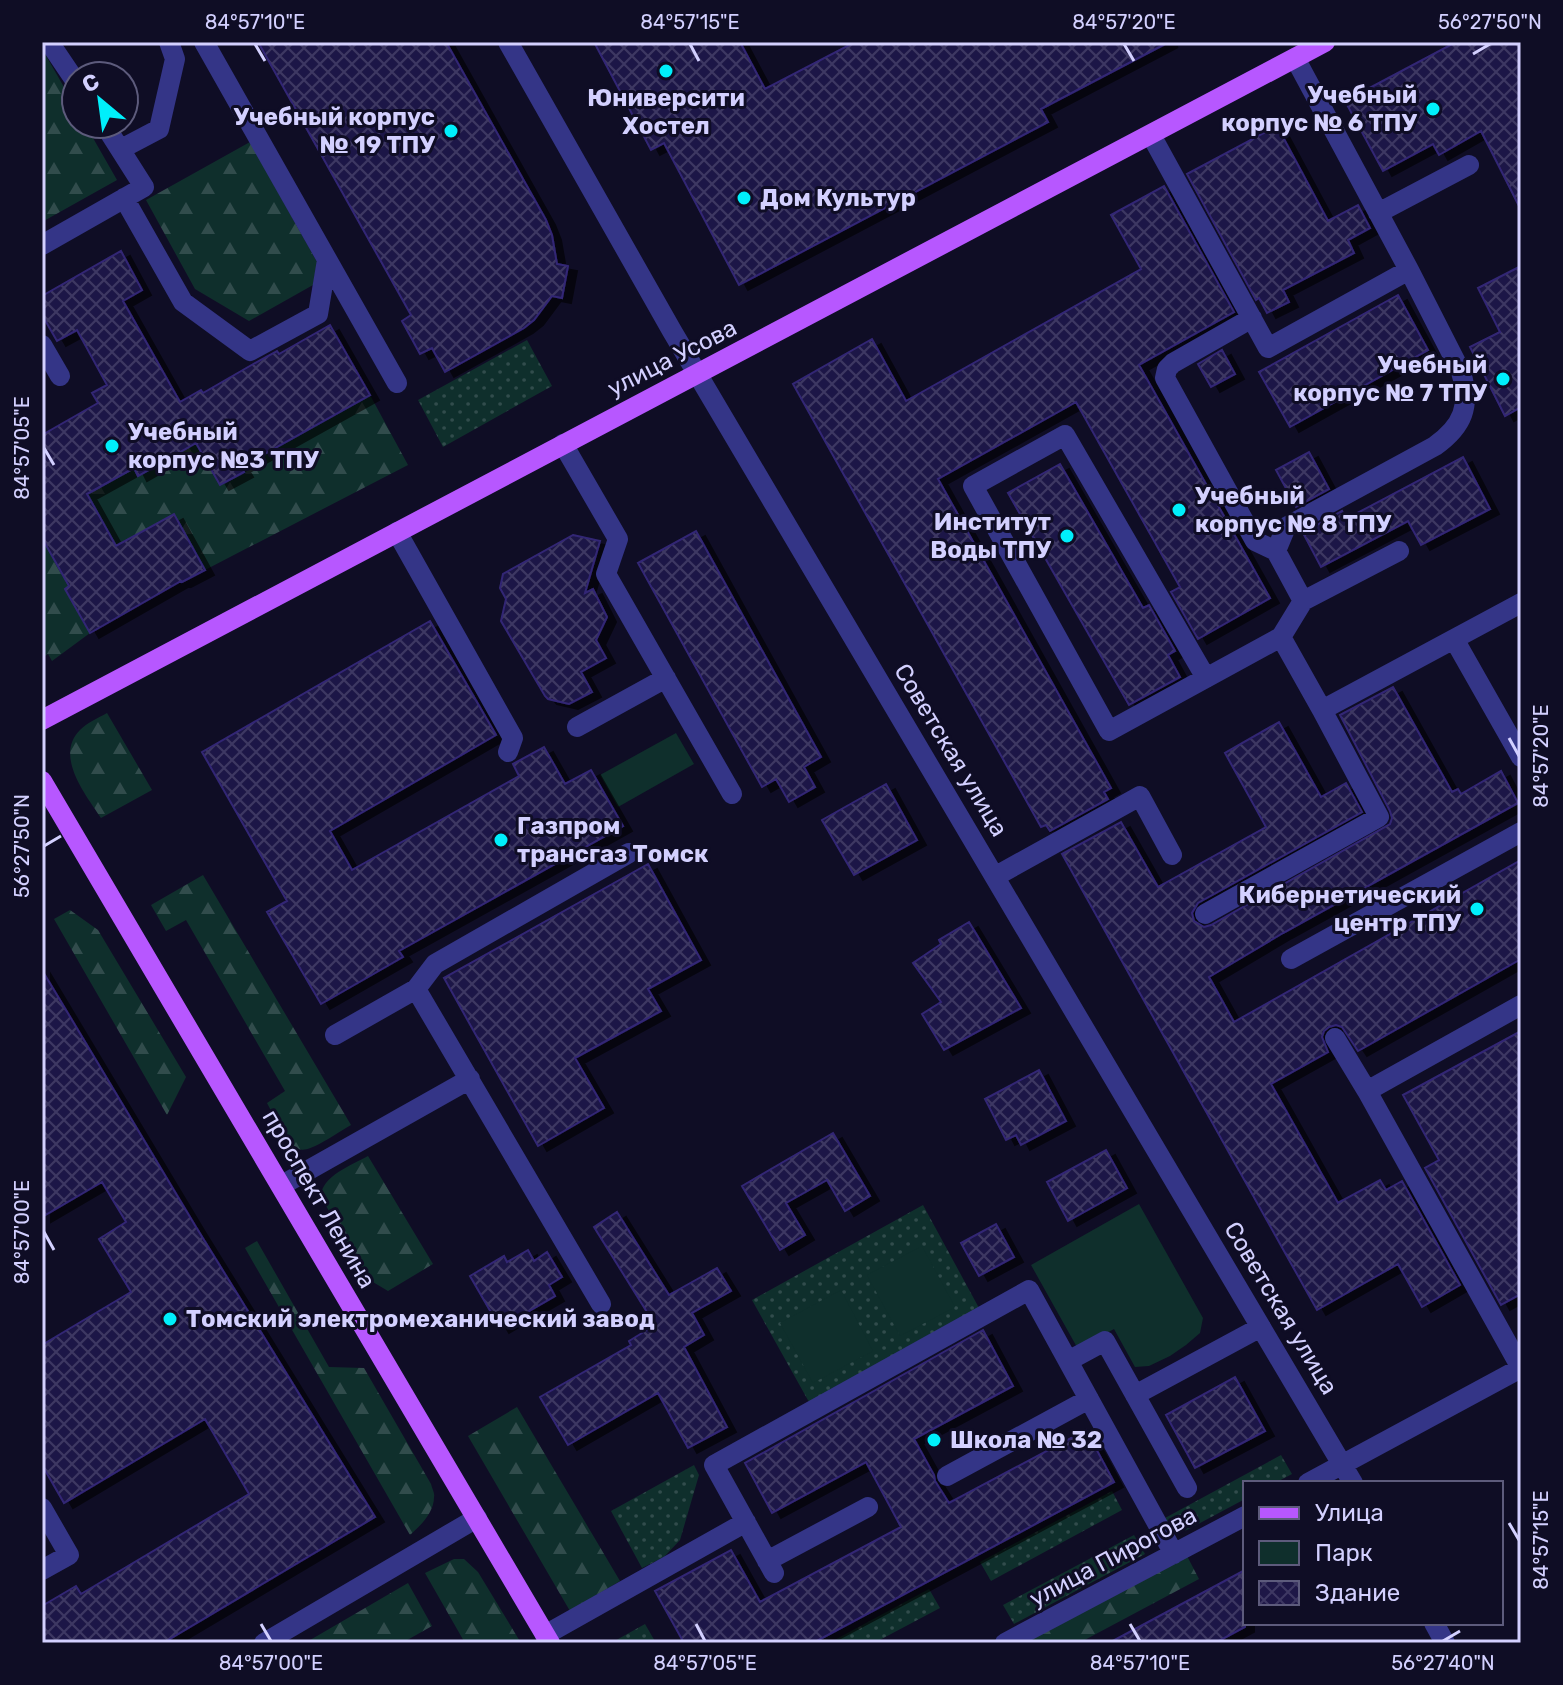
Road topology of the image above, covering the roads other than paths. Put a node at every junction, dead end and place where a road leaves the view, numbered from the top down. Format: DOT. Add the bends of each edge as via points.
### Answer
graph roads {
  1 [pos="49,42"];
  2 [pos="169,42"];
  3 [pos="204,42"];
  4 [pos="508,42"];
  5 [pos="1325,42"];
  6 [pos="1295,58"];
  7 [pos="61,60"];
  8 [pos="1151,135"];
  9 [pos="115,140"];
  10 [pos="121,149"];
  11 [pos="1469,165"];
  12 [pos="124,198"];
  13 [pos="1378,213"];
  14 [pos="42,245"];
  15 [pos="327,260"];
  16 [pos="1409,270"];
  17 [pos="1252,318"];
  18 [pos="42,345"];
  19 [pos="698,374"];
  20 [pos="60,376"];
  21 [pos="397,383"];
  22 [pos="563,444"];
  23 [pos="397,532"];
  24 [pos="1276,551"];
  25 [pos="1399,551"];
  26 [pos="1303,601"];
  27 [pos="1521,603"];
  28 [pos="1281,637"];
  29 [pos="1454,639"];
  30 [pos="666,678"];
  31 [pos="1206,678"];
  32 [pos="1322,710"];
  33 [pos="42,720"];
  34 [pos="577,727"];
  35 [pos="508,752"];
  36 [pos="1521,757"];
  37 [pos="42,781"];
  38 [pos="732,794"];
  39 [pos="1521,832"];
  40 [pos="629,853"];
  41 [pos="1172,855"];
  42 [pos="996,876"];
  43 [pos="1205,914"];
  44 [pos="1291,959"];
  45 [pos="416,989"];
  46 [pos="1521,1005"];
  47 [pos="335,1035"];
  48 [pos="1335,1038"];
  49 [pos="470,1079"];
  50 [pos="1367,1091"];
  51 [pos="282,1185"];
  52 [pos="601,1304"];
  53 [pos="1261,1327"];
  54 [pos="1068,1361"];
  55 [pos="1521,1368"];
  56 [pos="1135,1395"];
  57 [pos="1089,1399"];
  58 [pos="1342,1464"];
  59 [pos="947,1476"];
  60 [pos="1312,1481"];
  61 [pos="1352,1481"];
  62 [pos="1187,1488"];
  63 [pos="868,1507"];
  64 [pos="42,1508"];
  65 [pos="1243,1517"];
  66 [pos="477,1518"];
  67 [pos="746,1522"];
  68 [pos="1174,1554"];
  69 [pos="42,1570"];
  70 [pos="1435,1625"];
  71 [pos="548,1639"];
  72 [pos="264,1643"];
  73 [pos="1005,1643"];
  74 [pos="1445,1643"];
  1 -- 7 [label="street"];
  2 -- 10 [label="street" via="175,59 159,129"];
  3 -- 15 [label="street"];
  4 -- 19 [label="street, Советская улица"];
  5 -- 6 [label="main road, улица Усова"];
  6 -- 8 [label="main road, улица Усова"];
  6 -- 13 [label="street"];
  8 -- 17 [label="street"];
  8 -- 19 [label="main road, улица Усова"];
  9 -- 10 [label="street"];
  10 -- 12 [label="street" via="144,187"];
  11 -- 13 [label="street"];
  12 -- 14 [label="street"];
  12 -- 15 [label="street" via="183,302 250,351 318,314"];
  13 -- 16 [label="street"];
  15 -- 21 [label="street"];
  16 -- 17 [label="street" via="1268,348"];
  16 -- 24 [label="street" via="1461,372 1466,398 1459,422 1435,446 1286,527"];
  17 -- 24 [label="street" via="1173,363 1165,378 1255,541"];
  18 -- 20 [label="street"];
  19 -- 22 [label="main road, улица Усова"];
  19 -- 42 [label="street, Советская улица"];
  22 -- 23 [label="main road, улица Усова"];
  22 -- 30 [label="street" via="618,539 606,574"];
  23 -- 33 [label="main road, улица Усова"];
  23 -- 35 [label="street" via="513,738"];
  24 -- 26 [label="street"];
  25 -- 26 [label="street"];
  26 -- 28 [label="street"];
  27 -- 29 [label="street"];
  28 -- 31 [label="street"];
  28 -- 32 [label="street"];
  29 -- 32 [label="street"];
  29 -- 36 [label="street"];
  30 -- 34 [label="street"];
  30 -- 38 [label="street"];
  31 -- 31 [label="street" via="1065,435 973,486 1109,731"];
  32 -- 43 [label="street" via="1379,817"];
  37 -- 51 [label="main road, проспект Ленина"];
  39 -- 44 [label="street"];
  40 -- 45 [label="street" via="435,964"];
  41 -- 42 [label="street" via="1140,796"];
  42 -- 53 [label="street, Советская улица"];
  45 -- 47 [label="street"];
  45 -- 49 [label="street"];
  46 -- 50 [label="street"];
  48 -- 50 [label="street"];
  49 -- 51 [label="street"];
  49 -- 52 [label="street"];
  50 -- 55 [label="street"];
  51 -- 66 [label="main road, проспект Ленина"];
  53 -- 56 [label="street"];
  53 -- 58 [label="street, Советская улица"];
  54 -- 56 [label="street" via="1105,1341"];
  54 -- 57 [label="street"];
  54 -- 67 [label="street" via="1029,1290 714,1465"];
  55 -- 58 [label="street"];
  56 -- 62 [label="street"];
  57 -- 59 [label="street"];
  57 -- 68 [label="street"];
  58 -- 60 [label="street"];
  58 -- 61 [label="street, Советская улица"];
  63 -- 67 [label="street" via="770,1567"];
  64 -- 69 [label="street" via="69,1555"];
  65 -- 68 [label="street, улица Пирогова"];
  66 -- 71 [label="main road, проспект Ленина"];
  66 -- 72 [label="street"];
  67 -- 71 [label="street"];
  68 -- 73 [label="street, улица Пирогова"];
  70 -- 74 [label="street"];
}
